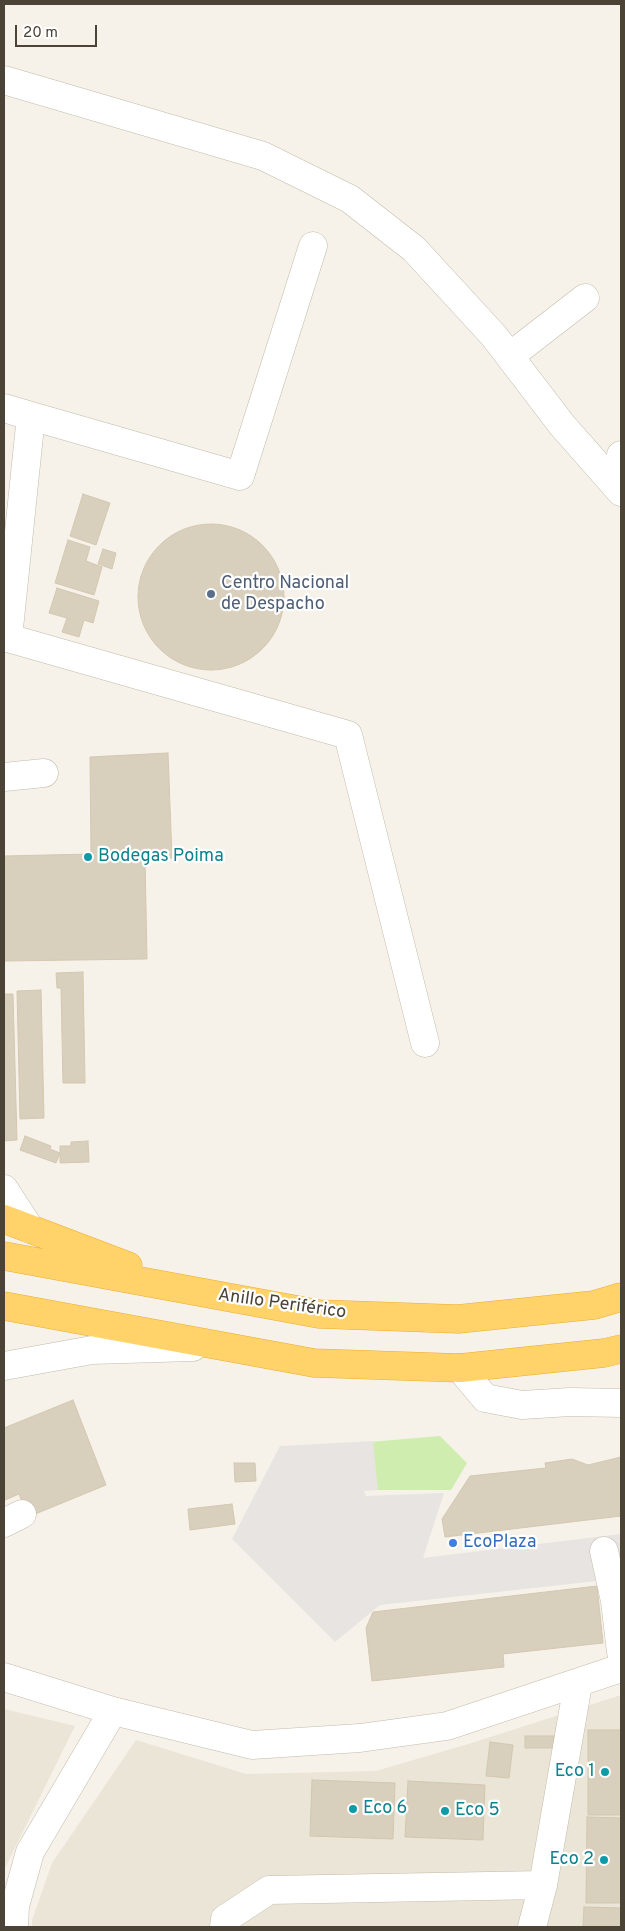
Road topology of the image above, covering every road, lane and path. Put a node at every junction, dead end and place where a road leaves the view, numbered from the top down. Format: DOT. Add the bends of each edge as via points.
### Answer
graph roads {
  1 [pos="4,80"];
  2 [pos="313,246"];
  3 [pos="586,298"];
  4 [pos="510,356"];
  5 [pos="4,408"];
  6 [pos="32,416"];
  7 [pos="621,455"];
  8 [pos="619,489"];
  9 [pos="6,637"];
  10 [pos="44,773"];
  11 [pos="4,777"];
  12 [pos="424,1043"];
  13 [pos="4,1189"];
  14 [pos="4,1219"];
  15 [pos="30,1229"];
  16 [pos="4,1256"];
  17 [pos="192,1291"];
  18 [pos="621,1298"];
  19 [pos="4,1306"];
  20 [pos="220,1346"];
  21 [pos="615,1352"];
  22 [pos="4,1366"];
  23 [pos="460,1368"];
  24 [pos="621,1403"];
  25 [pos="604,1550"];
  26 [pos="621,1652"];
  27 [pos="621,1668"];
  28 [pos="4,1677"];
  29 [pos="578,1684"];
  30 [pos="113,1711"];
  31 [pos="543,1885"];
  32 [pos="14,1927"];
  33 [pos="224,1927"];
  34 [pos="532,1927"];
  1 -- 4 [label="street" via="263,156 350,199 414,249"];
  2 -- 6 [label="street" via="240,476"];
  3 -- 4 [label="street"];
  4 -- 8 [label="street" via="562,425"];
  5 -- 6 [label="street"];
  6 -- 9 [label="street"];
  7 -- 8 [label="street"];
  9 -- 12 [label="street" via="348,734"];
  10 -- 11 [label="street"];
  13 -- 15 [label="street"];
  14 -- 15 [label="highway"];
  15 -- 17 [label="highway"];
  16 -- 17 [label="highway, Anillo Periférico"];
  17 -- 18 [label="highway, Anillo Periférico" via="319,1314 458,1319 594,1305"];
  19 -- 20 [label="highway"];
  20 -- 22 [label="street" via="92,1350"];
  20 -- 23 [label="highway" via="314,1363"];
  21 -- 23 [label="highway"];
  23 -- 24 [label="street" via="485,1398 522,1405"];
  25 -- 26 [label="street"];
  27 -- 29 [label="street"];
  28 -- 30 [label="street"];
  29 -- 30 [label="street" via="448,1726 360,1738 252,1744"];
  29 -- 31 [label="street"];
  30 -- 32 [label="street" via="30,1852 15,1906"];
  31 -- 33 [label="street" via="269,1890 225,1919"];
  31 -- 34 [label="street"];
}
